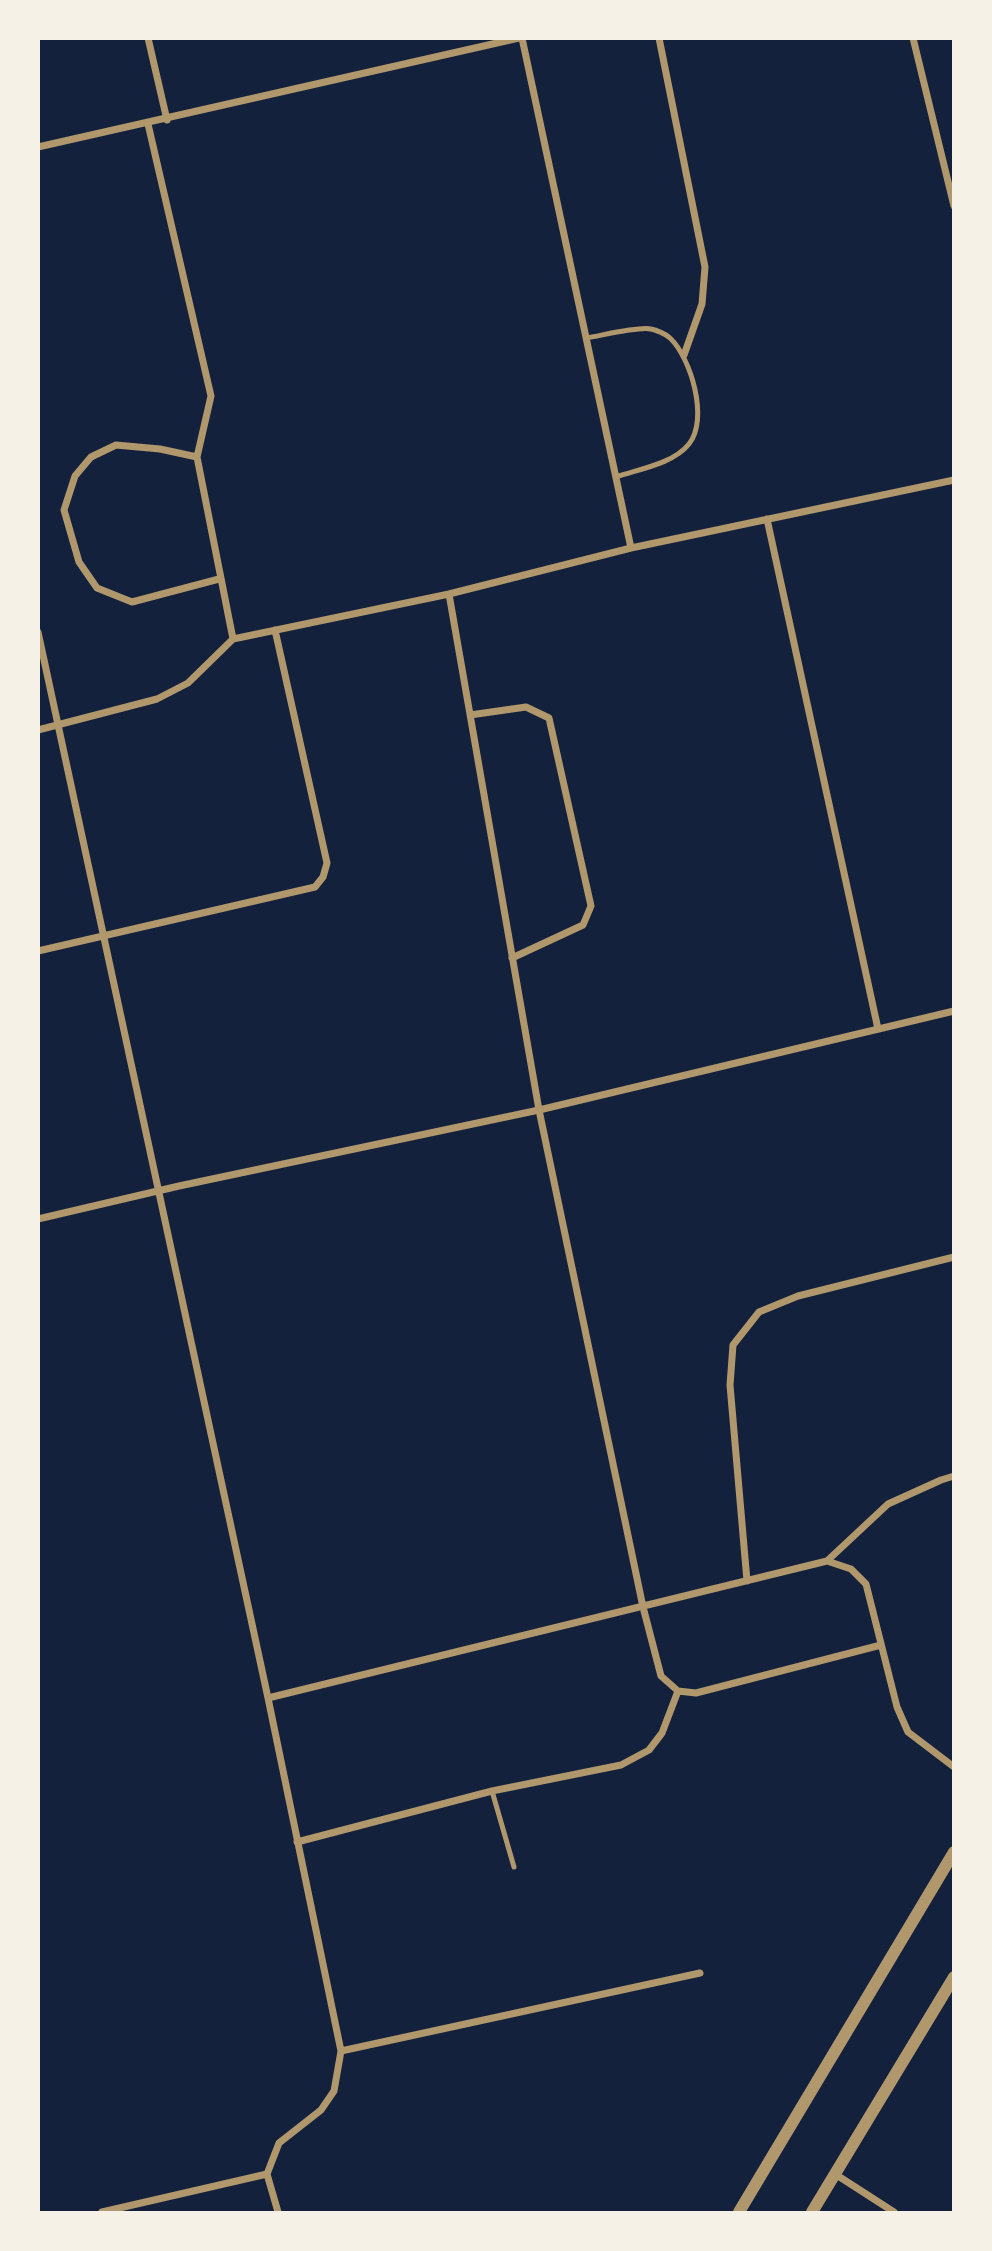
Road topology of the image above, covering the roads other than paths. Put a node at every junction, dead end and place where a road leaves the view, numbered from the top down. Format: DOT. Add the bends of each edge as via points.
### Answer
graph roads {
  1 [pos="148,38"];
  2 [pos="520,38"];
  3 [pos="659,38"];
  4 [pos="913,38"];
  5 [pos="167,120"];
  6 [pos="148,124"];
  7 [pos="38,147"];
  8 [pos="954,206"];
  9 [pos="586,338"];
  10 [pos="684,355"];
  11 [pos="197,457"];
  12 [pos="616,477"];
  13 [pos="954,480"];
  14 [pos="767,519"];
  15 [pos="631,548"];
  16 [pos="219,579"];
  17 [pos="449,594"];
  18 [pos="275,630"];
  19 [pos="38,632"];
  20 [pos="233,639"];
  21 [pos="470,715"];
  22 [pos="58,726"];
  23 [pos="38,730"];
  24 [pos="105,937"];
  25 [pos="38,951"];
  26 [pos="513,958"];
  27 [pos="954,1011"];
  28 [pos="878,1029"];
  29 [pos="539,1110"];
  30 [pos="159,1191"];
  31 [pos="38,1219"];
  32 [pos="954,1257"];
  33 [pos="954,1476"];
  34 [pos="827,1561"];
  35 [pos="747,1581"];
  36 [pos="643,1607"];
  37 [pos="881,1645"];
  38 [pos="678,1691"];
  39 [pos="268,1698"];
  40 [pos="954,1767"];
  41 [pos="492,1791"];
  42 [pos="297,1842"];
  43 [pos="954,1852"];
  44 [pos="514,1867"];
  45 [pos="701,1973"];
  46 [pos="954,1977"];
  47 [pos="341,2051"];
  48 [pos="267,2174"];
  49 [pos="835,2174"];
  50 [pos="102,2213"];
  51 [pos="278,2213"];
  52 [pos="738,2213"];
  53 [pos="813,2213"];
  54 [pos="894,2213"];
  1 -- 5 [label="street"];
  2 -- 5 [label="street"];
  2 -- 9 [label="street"];
  3 -- 10 [label="street" via="705,267 702,304"];
  4 -- 8 [label="street"];
  5 -- 6 [label="street"];
  6 -- 7 [label="street"];
  6 -- 11 [label="street" via="211,396"];
  9 -- 10 [label="lane" via="648,328 669,337"];
  9 -- 12 [label="street"];
  10 -- 12 [label="lane" via="699,406 690,443 674,457"];
  11 -- 16 [label="street"];
  11 -- 16 [label="street" via="116,445 91,457 75,476 64,510 79,562 97,588 132,602"];
  12 -- 15 [label="street"];
  13 -- 14 [label="street"];
  14 -- 15 [label="street"];
  14 -- 28 [label="street"];
  15 -- 17 [label="street"];
  16 -- 20 [label="street"];
  17 -- 18 [label="street"];
  17 -- 21 [label="street"];
  18 -- 20 [label="street"];
  18 -- 24 [label="street" via="327,863 323,877 315,887"];
  19 -- 22 [label="street"];
  20 -- 22 [label="street" via="173,692"];
  21 -- 26 [label="street"];
  21 -- 26 [label="street" via="526,707 549,718 591,906 583,925"];
  22 -- 23 [label="street"];
  22 -- 24 [label="street"];
  24 -- 25 [label="street"];
  24 -- 30 [label="street"];
  26 -- 29 [label="street"];
  27 -- 28 [label="street"];
  28 -- 29 [label="street"];
  29 -- 30 [label="street"];
  29 -- 36 [label="street"];
  30 -- 31 [label="street"];
  30 -- 39 [label="street"];
  32 -- 35 [label="street" via="798,1296 759,1312 733,1345 730,1385"];
  33 -- 34 [label="street" via="888,1504"];
  34 -- 35 [label="street"];
  34 -- 37 [label="street" via="851,1569 866,1584"];
  35 -- 36 [label="street"];
  36 -- 38 [label="street" via="661,1676"];
  36 -- 39 [label="street"];
  37 -- 38 [label="street" via="695,1693"];
  37 -- 40 [label="street" via="908,1732"];
  38 -- 41 [label="street" via="662,1732 649,1750 631,1760"];
  39 -- 42 [label="street"];
  41 -- 42 [label="street"];
  41 -- 44 [label="lane"];
  42 -- 47 [label="street"];
  43 -- 52 [label="street"];
  45 -- 47 [label="street"];
  46 -- 49 [label="street"];
  47 -- 48 [label="street" via="334,2091 321,2110 279,2143"];
  48 -- 50 [label="street"];
  48 -- 51 [label="street"];
  49 -- 53 [label="street"];
  49 -- 54 [label="street"];
}
